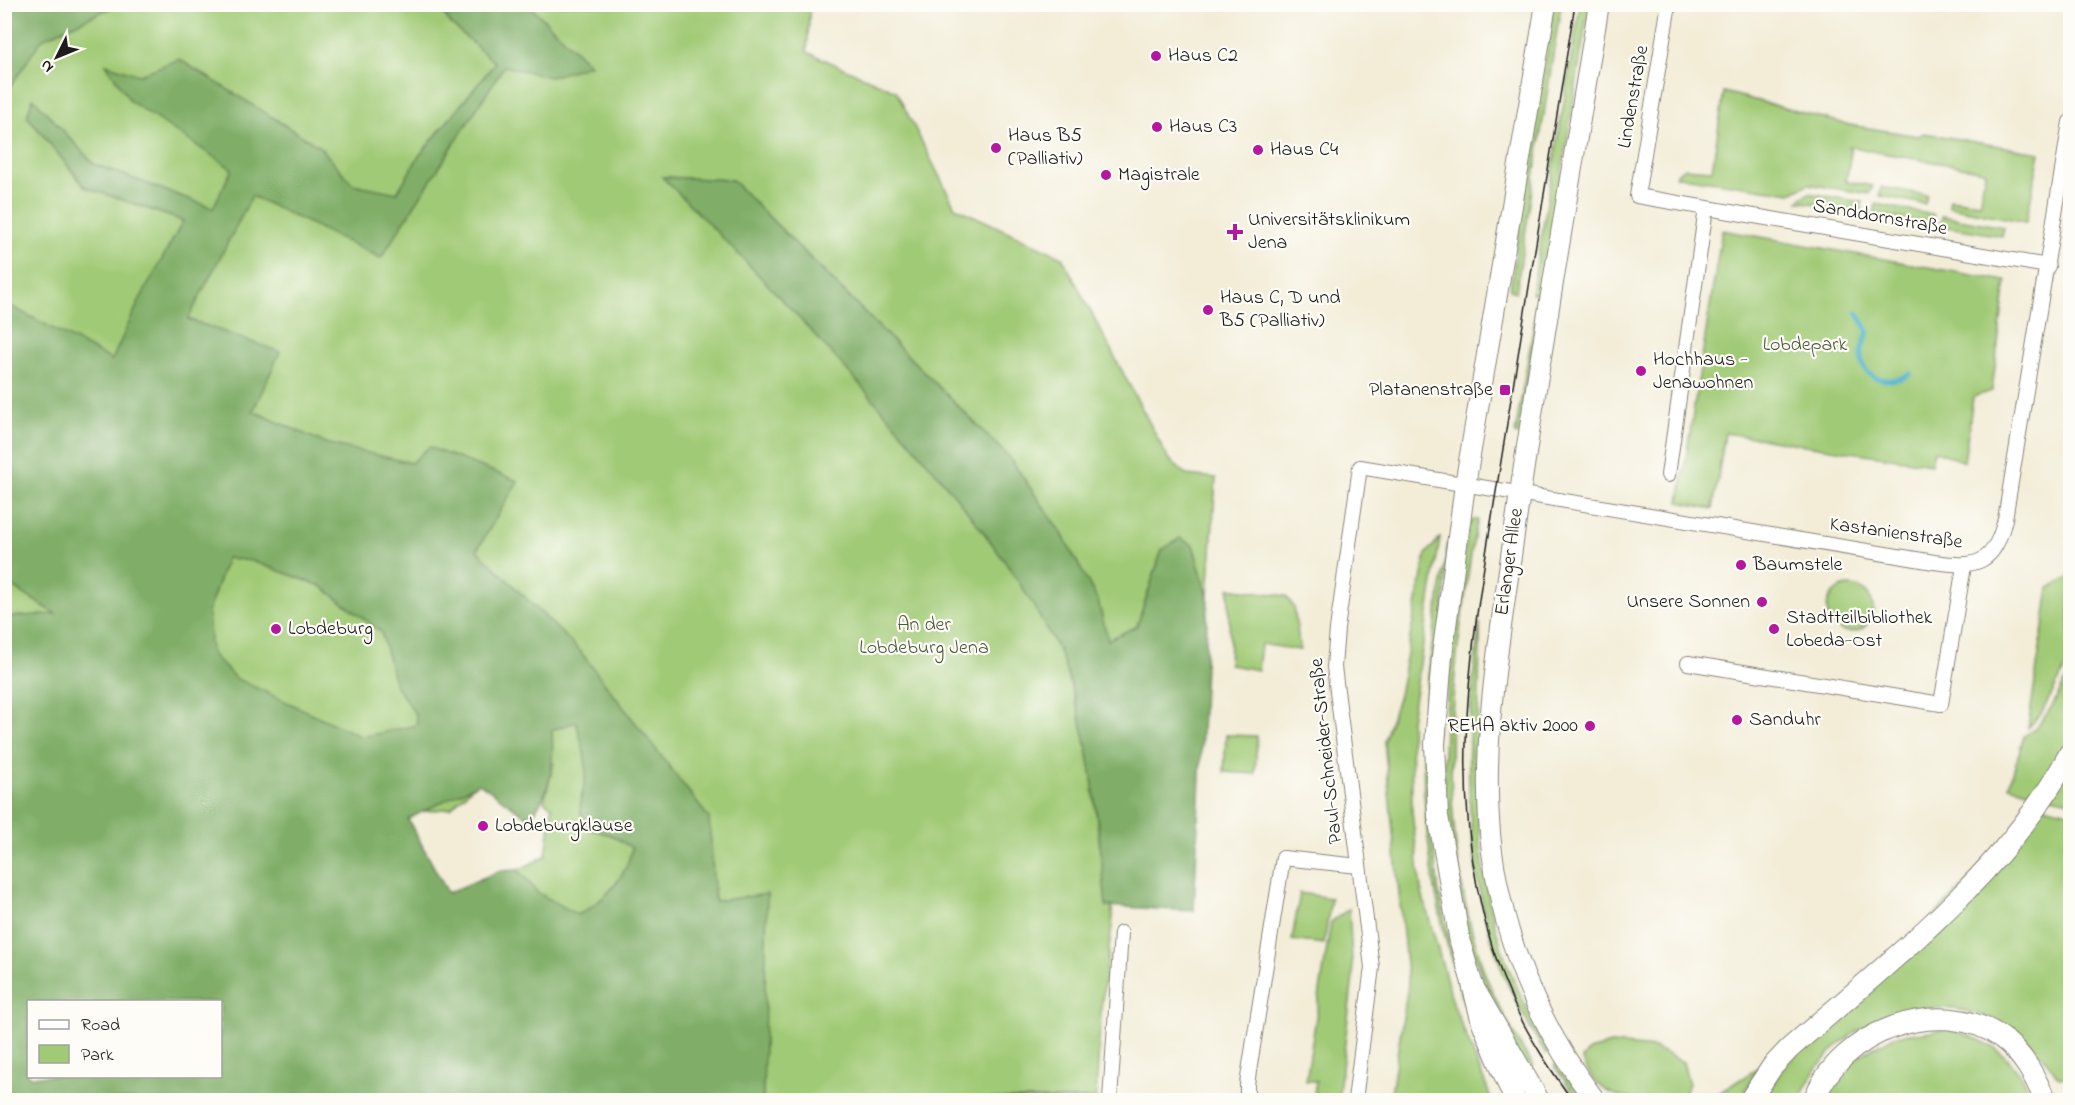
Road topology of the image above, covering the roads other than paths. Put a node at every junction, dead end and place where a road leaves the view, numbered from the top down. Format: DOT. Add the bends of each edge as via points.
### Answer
graph roads {
  1 [pos="1546,4"];
  2 [pos="1599,4"];
  3 [pos="1669,4"];
  4 [pos="2070,122"];
  5 [pos="1637,196"];
  6 [pos="1706,208"];
  7 [pos="2048,267"];
  8 [pos="1668,475"];
  9 [pos="1465,485"];
  10 [pos="1520,494"];
  11 [pos="1964,566"];
  12 [pos="1688,663"];
  13 [pos="2070,753"];
  14 [pos="1359,866"];
  15 [pos="1121,933"];
  16 [pos="1473,986"];
  17 [pos="1110,1101"];
  18 [pos="1247,1101"];
  19 [pos="1355,1101"];
  20 [pos="1515,1101"];
  21 [pos="1539,1101"];
  22 [pos="1595,1101"];
  23 [pos="1750,1101"];
  24 [pos="1814,1101"];
  25 [pos="2045,1101"];
  1 -- 9 [label="main road"];
  2 -- 10 [label="main road, Erlanger Allee"];
  3 -- 5 [label="street, Lindenstraße"];
  4 -- 7 [label="street, Kastanienstraße"];
  5 -- 6 [label="street, Sanddornstraße"];
  6 -- 7 [label="street, Sanddornstraße"];
  6 -- 8 [label="street"];
  7 -- 11 [label="street, Kastanienstraße" via="2002,532 1990,553 1975,564"];
  9 -- 10 [label="street, Kastanienstraße"];
  9 -- 14 [label="street, Paul-Schneider-Straße" via="1360,467 1334,667"];
  9 -- 16 [label="main road" via="1442,656 1435,775 1451,901"];
  10 -- 11 [label="street, Kastanienstraße"];
  10 -- 22 [label="main road, Erlanger Allee" via="1494,676 1489,768 1492,852 1510,940 1530,993 1560,1052"];
  11 -- 12 [label="street" via="1941,704"];
  13 -- 23 [label="main road" via="2012,836 1960,897 1789,1049 1772,1066"];
  14 -- 18 [label="street" via="1283,858"];
  14 -- 19 [label="street, Paul-Schneider-Straße" via="1372,967"];
  15 -- 17 [label="street"];
  16 -- 20 [label="main road" via="1486,1032"];
  16 -- 21 [label="main road"];
  24 -- 25 [label="main road" via="1835,1066 1867,1039 1902,1024 1940,1019 1979,1027 1999,1036 2028,1065"];
}
